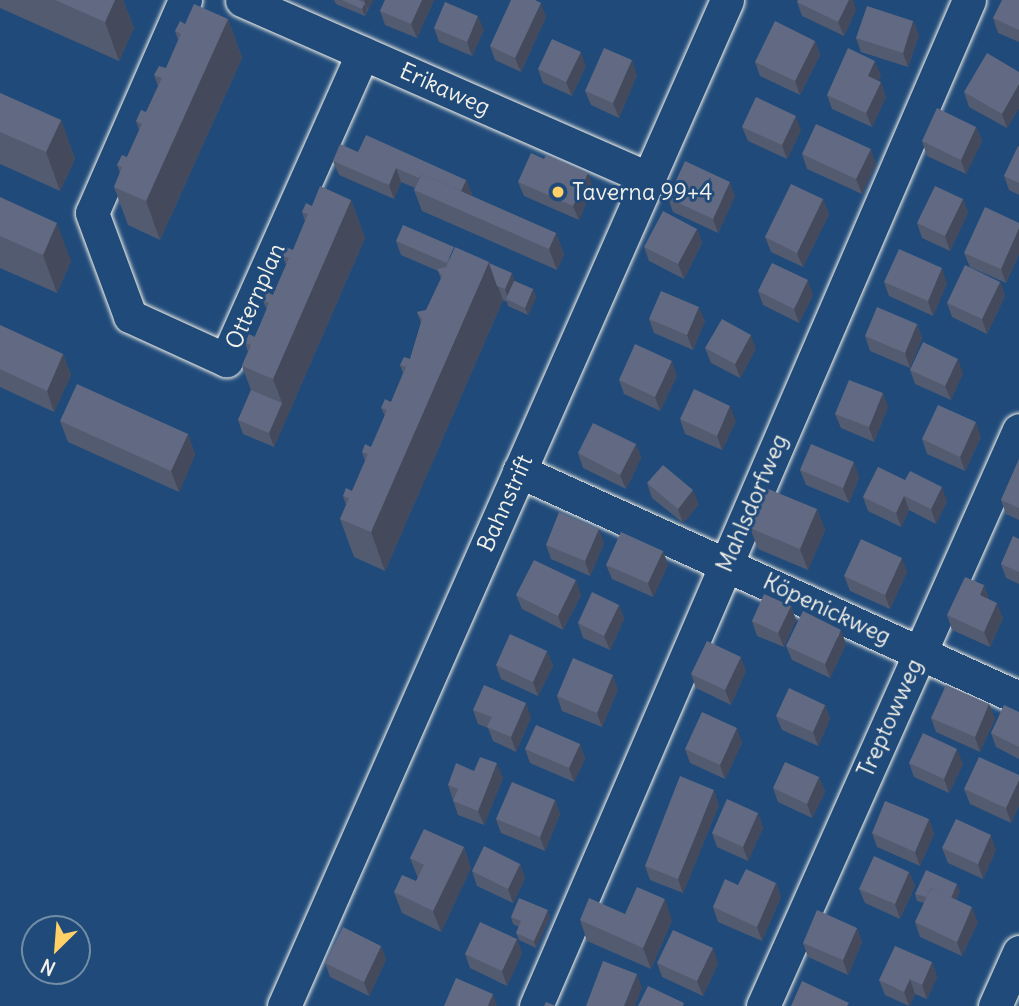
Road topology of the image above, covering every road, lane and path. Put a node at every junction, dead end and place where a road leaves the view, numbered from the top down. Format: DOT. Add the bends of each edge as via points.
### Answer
graph roads {
  1 [pos="185,0"];
  2 [pos="242,0"];
  3 [pos="727,0"];
  4 [pos="969,0"];
  5 [pos="363,53"];
  6 [pos="647,178"];
  7 [pos="1019,430"];
  8 [pos="519,471"];
  9 [pos="726,562"];
  10 [pos="920,651"];
  11 [pos="1019,698"];
  12 [pos="1019,952"];
  13 [pos="284,1006"];
  14 [pos="536,1006"];
  15 [pos="763,1006"];
  16 [pos="995,1006"];
  1 -- 5 [label="street, Otternplan" via="92,214 130,316 226,360"];
  2 -- 5 [label="street, Erikaweg"];
  3 -- 6 [label="street, Bahnstrift"];
  4 -- 9 [label="street, Mahlsdorfweg"];
  5 -- 6 [label="street, Erikaweg"];
  6 -- 8 [label="street, Bahnstrift"];
  7 -- 10 [label="street, Treptowweg"];
  8 -- 9 [label="street, Köpenickweg"];
  8 -- 13 [label="street, Bahnstrift"];
  9 -- 10 [label="street, Köpenickweg"];
  9 -- 14 [label="street, Mahlsdorfweg"];
  10 -- 11 [label="street, Köpenickweg"];
  10 -- 15 [label="street, Treptowweg"];
  12 -- 16 [label="street"];
}
